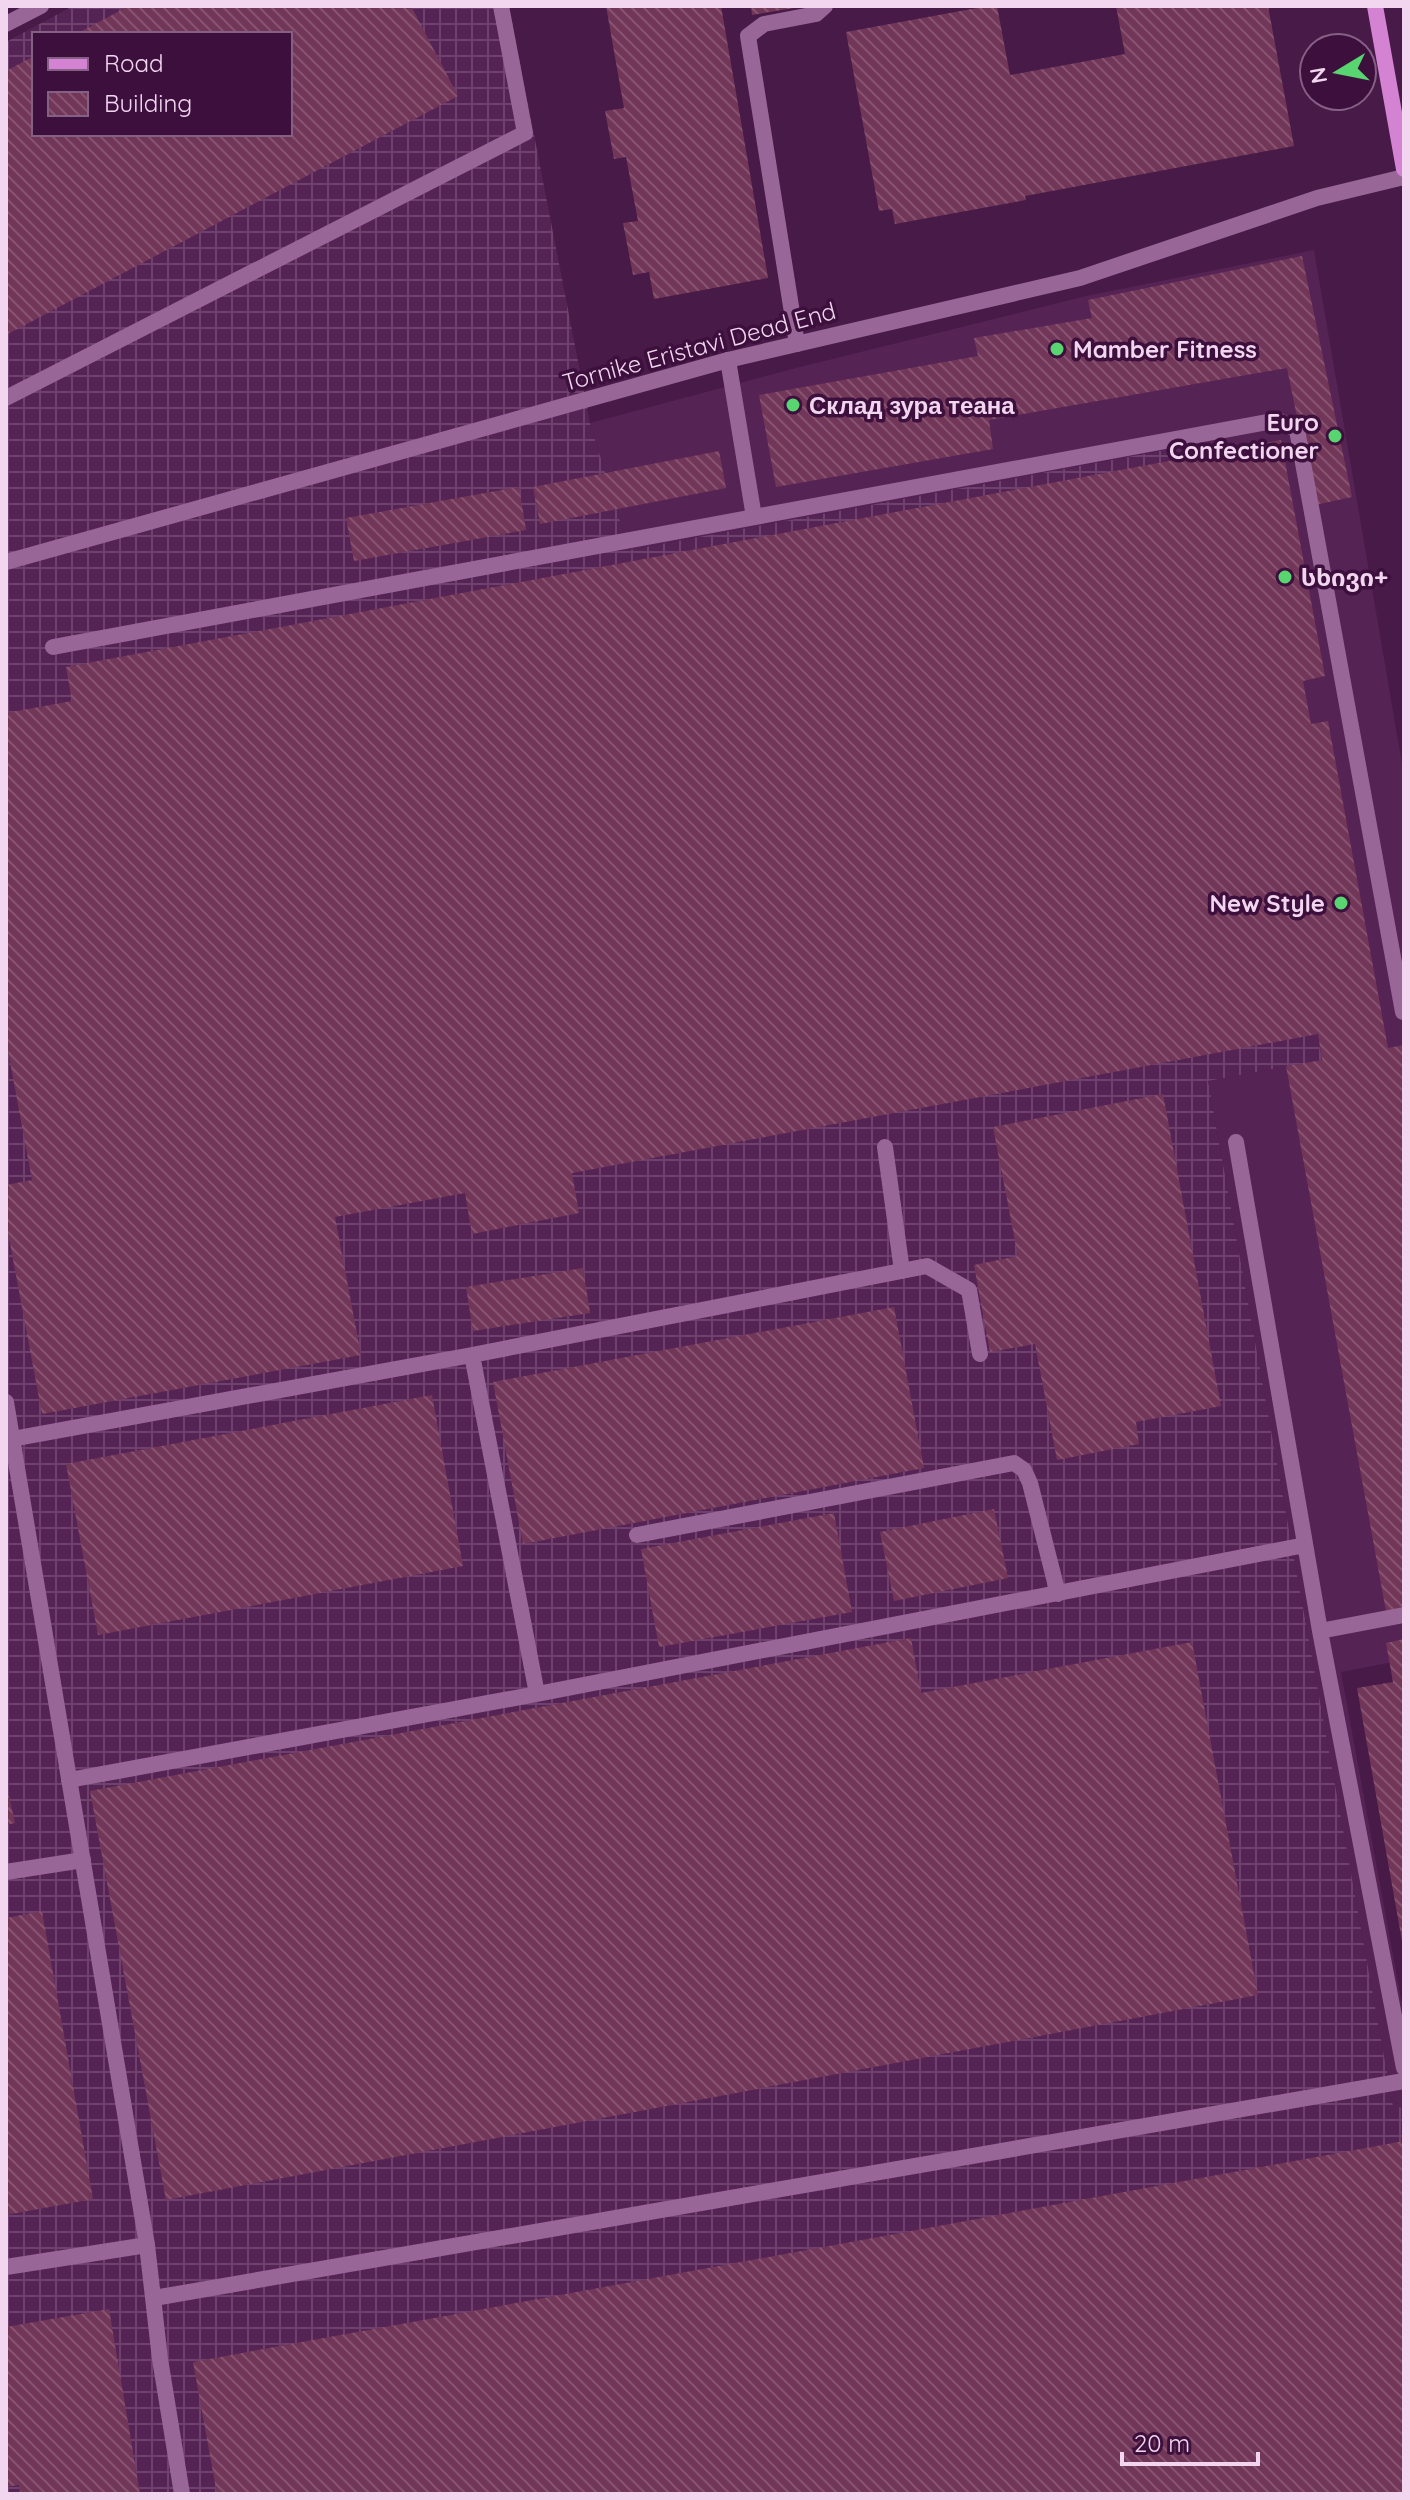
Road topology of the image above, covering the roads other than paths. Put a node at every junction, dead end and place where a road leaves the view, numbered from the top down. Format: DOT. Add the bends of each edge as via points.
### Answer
graph roads {
  1 [pos="41,6"];
  2 [pos="501,6"];
  3 [pos="825,6"];
  4 [pos="1379,8"];
  5 [pos="6,24"];
  6 [pos="1404,169"];
  7 [pos="1404,177"];
  8 [pos="797,344"];
  9 [pos="728,360"];
  10 [pos="6,398"];
  11 [pos="754,517"];
  12 [pos="6,562"];
  13 [pos="53,647"];
  14 [pos="1403,1012"];
  15 [pos="1236,1142"];
  16 [pos="885,1147"];
  17 [pos="902,1271"];
  18 [pos="980,1354"];
  19 [pos="472,1355"];
  20 [pos="6,1402"];
  21 [pos="12,1439"];
  22 [pos="637,1535"];
  23 [pos="1305,1545"];
  24 [pos="1058,1594"];
  25 [pos="1404,1615"];
  26 [pos="1320,1631"];
  27 [pos="537,1694"];
  28 [pos="69,1780"];
  29 [pos="83,1860"];
  30 [pos="6,1872"];
  31 [pos="1404,2068"];
  32 [pos="1404,2081"];
  33 [pos="147,2245"];
  34 [pos="6,2267"];
  35 [pos="154,2298"];
  36 [pos="182,2494"];
  1 -- 5 [label="street"];
  2 -- 10 [label="street" via="525,133"];
  3 -- 8 [label="street" via="816,14 764,24 748,36"];
  4 -- 6 [label="main road"];
  7 -- 8 [label="street, Tornike Eristavi Dead End" via="1317,198 1080,278"];
  8 -- 9 [label="street, Tornike Eristavi Dead End"];
  9 -- 11 [label="street"];
  9 -- 12 [label="street, Tornike Eristavi Dead End"];
  11 -- 13 [label="street"];
  11 -- 14 [label="street" via="1278,420 1297,430"];
  15 -- 23 [label="street"];
  16 -- 17 [label="street"];
  17 -- 18 [label="street" via="927,1266 969,1290"];
  17 -- 19 [label="street"];
  19 -- 21 [label="street"];
  19 -- 27 [label="street"];
  20 -- 21 [label="street"];
  21 -- 28 [label="street"];
  22 -- 24 [label="street" via="1014,1463 1030,1483"];
  23 -- 24 [label="street"];
  23 -- 26 [label="street"];
  24 -- 27 [label="street"];
  25 -- 26 [label="street"];
  26 -- 31 [label="street"];
  27 -- 28 [label="street"];
  28 -- 29 [label="street"];
  29 -- 30 [label="street"];
  29 -- 33 [label="street"];
  32 -- 35 [label="street"];
  33 -- 34 [label="street"];
  33 -- 35 [label="street"];
  35 -- 36 [label="street"];
}
